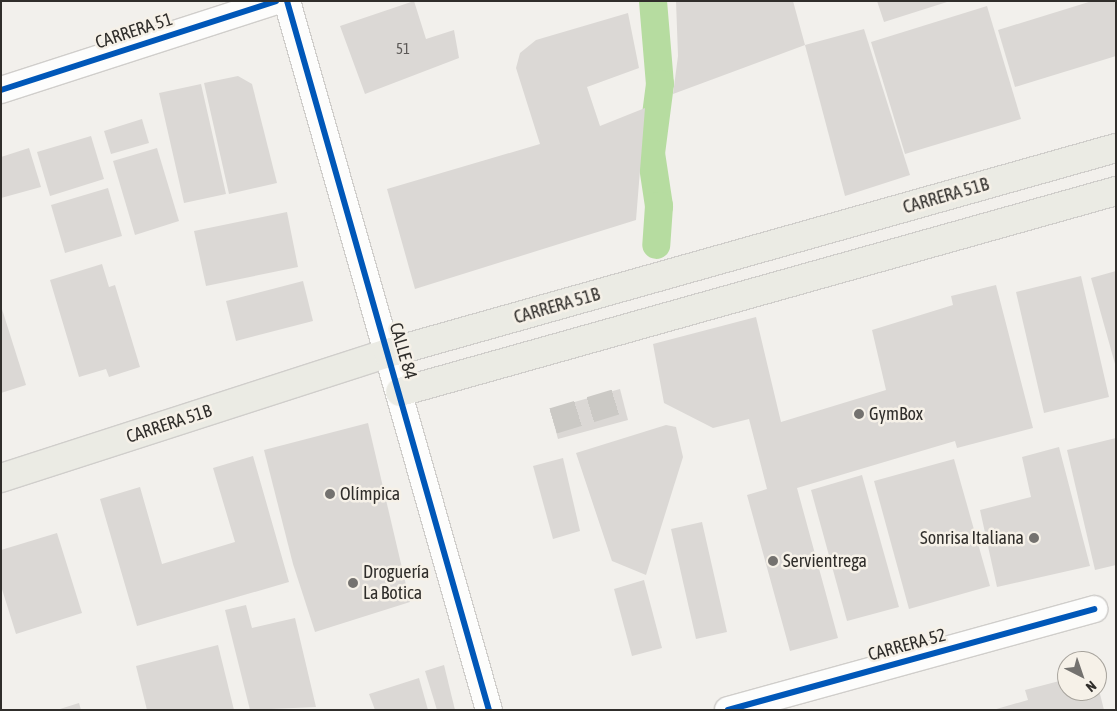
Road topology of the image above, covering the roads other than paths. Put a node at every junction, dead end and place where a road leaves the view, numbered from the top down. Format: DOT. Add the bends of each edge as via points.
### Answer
graph roads {
  1 [pos="276,1"];
  2 [pos="287,1"];
  3 [pos="1,90"];
  4 [pos="1116,148"];
  5 [pos="1116,190"];
  6 [pos="388,353"];
  7 [pos="400,392"];
  8 [pos="1,478"];
  9 [pos="1094,609"];
  10 [pos="489,710"];
  11 [pos="728,710"];
  1 -- 3 [label="street, CARRERA 51"];
  2 -- 6 [label="street, CALLE 84"];
  4 -- 6 [label="main road, CARRERA 51B"];
  5 -- 7 [label="main road"];
  6 -- 7 [label="street, CALLE 84"];
  6 -- 8 [label="main road, CARRERA 51B"];
  7 -- 10 [label="street, CALLE 84"];
  9 -- 11 [label="street, CARRERA 52"];
}
